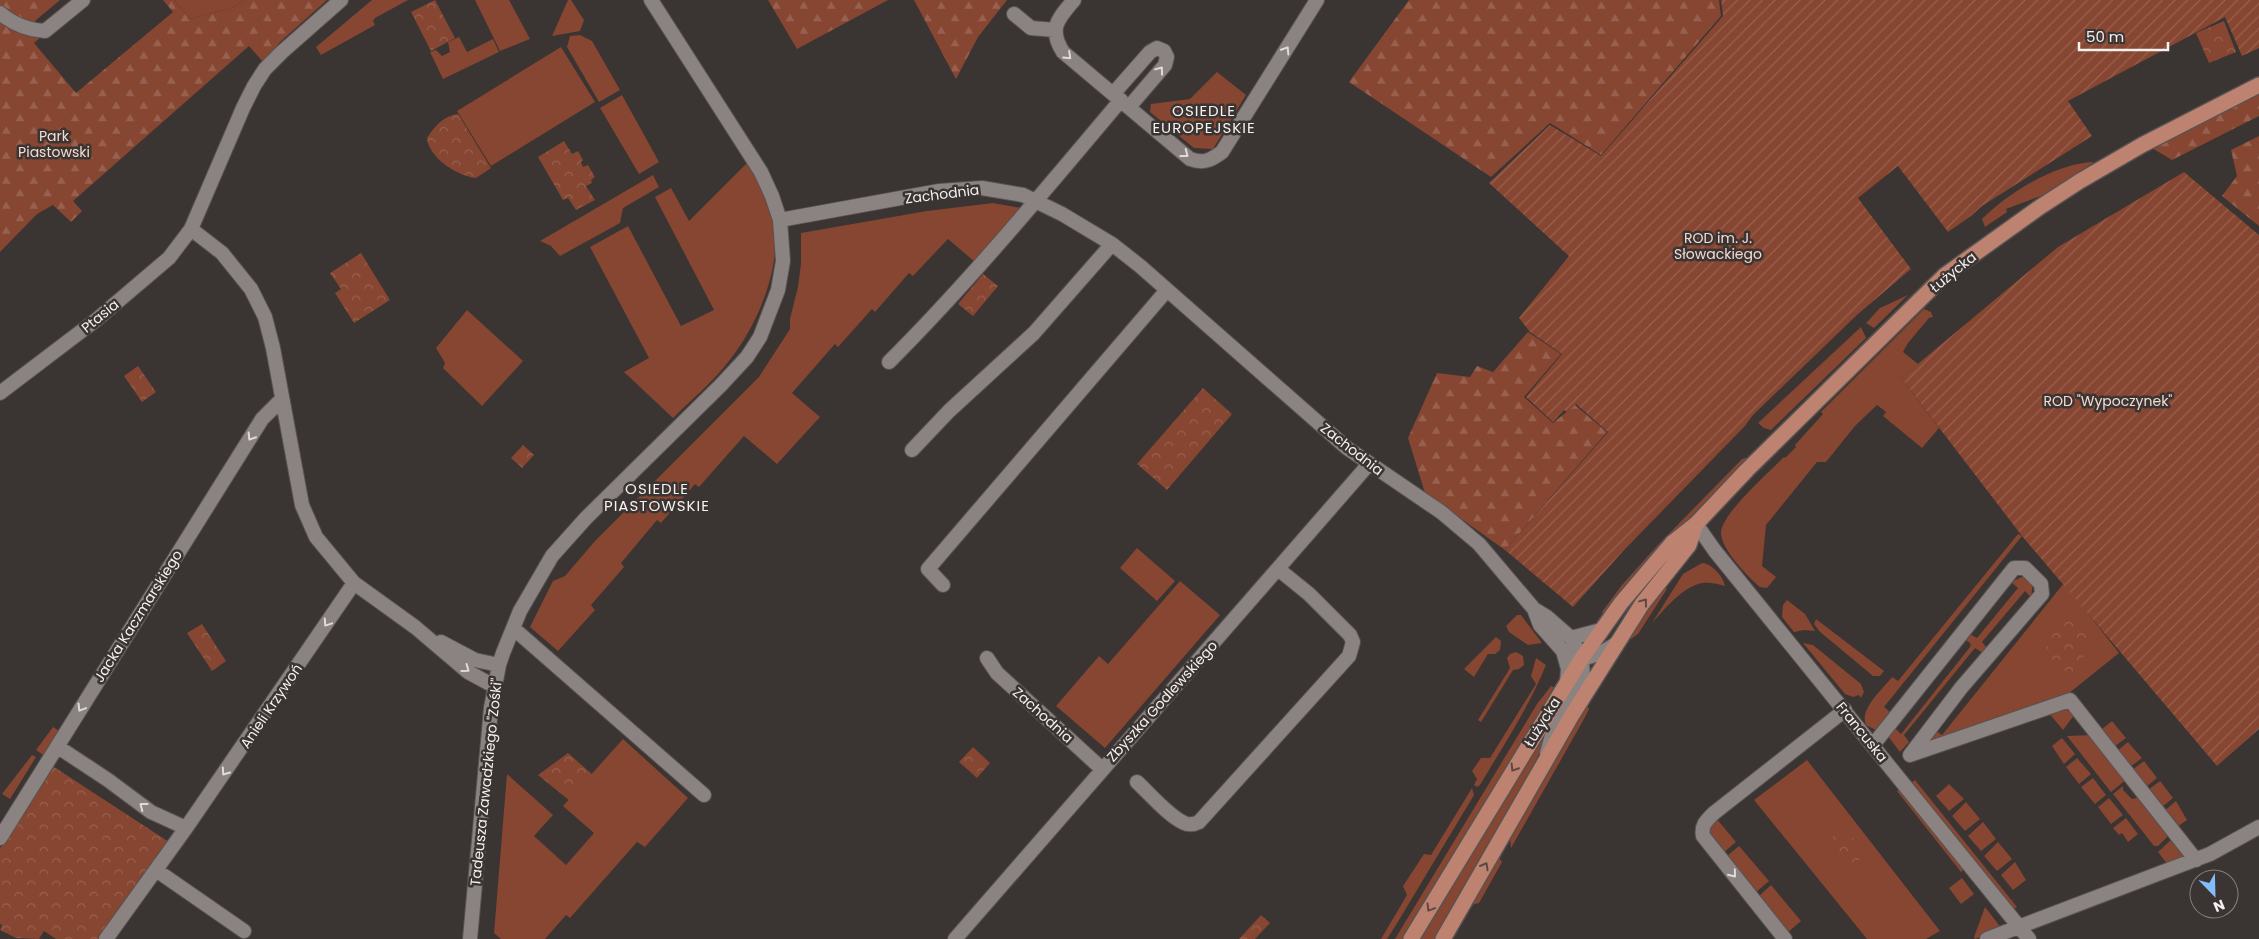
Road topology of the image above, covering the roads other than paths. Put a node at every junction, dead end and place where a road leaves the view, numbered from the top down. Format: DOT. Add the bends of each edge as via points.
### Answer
graph roads {
  1 [pos="83,0"];
  2 [pos="341,0"];
  3 [pos="650,0"];
  4 [pos="1074,0"];
  5 [pos="1317,0"];
  6 [pos="0,14"];
  7 [pos="1014,14"];
  8 [pos="1055,30"];
  9 [pos="2259,85"];
  10 [pos="1121,100"];
  11 [pos="1036,202"];
  12 [pos="780,220"];
  13 [pos="191,229"];
  14 [pos="1112,244"];
  15 [pos="1167,290"];
  16 [pos="888,362"];
  17 [pos="0,393"];
  18 [pos="282,399"];
  19 [pos="912,450"];
  20 [pos="1369,464"];
  21 [pos="1696,524"];
  22 [pos="1278,569"];
  23 [pos="354,583"];
  24 [pos="943,585"];
  25 [pos="1534,609"];
  26 [pos="415,627"];
  27 [pos="513,628"];
  28 [pos="1601,630"];
  29 [pos="1571,638"];
  30 [pos="1616,643"];
  31 [pos="1563,651"];
  32 [pos="987,658"];
  33 [pos="1582,658"];
  34 [pos="499,665"];
  35 [pos="1567,682"];
  36 [pos="494,686"];
  37 [pos="1845,710"];
  38 [pos="1873,745"];
  39 [pos="58,747"];
  40 [pos="1545,761"];
  41 [pos="1102,769"];
  42 [pos="1137,782"];
  43 [pos="704,795"];
  44 [pos="2259,827"];
  45 [pos="186,828"];
  46 [pos="0,838"];
  47 [pos="2196,860"];
  48 [pos="156,870"];
  49 [pos="2020,927"];
  50 [pos="244,931"];
  51 [pos="106,939"];
  52 [pos="470,939"];
  53 [pos="955,939"];
  54 [pos="1411,939"];
  55 [pos="1443,939"];
  56 [pos="1785,939"];
  57 [pos="1987,939"];
  58 [pos="2029,939"];
  1 -- 6 [label="street" via="46,31 34,31"];
  2 -- 13 [label="street" via="288,46 254,86"];
  3 -- 12 [label="street, Tadeusza Zawadzkiego \"Zośki\"" via="755,162"];
  4 -- 8 [label="street" via="1060,17"];
  10 -- 5 [label="street, one-way" via="1190,159 1200,162 1211,160 1222,152"];
  7 -- 8 [label="street" via="1031,28"];
  8 -- 10 [label="street, one-way" via="1063,52"];
  9 -- 21 [label="main road, Łużycka" via="2080,181 1945,275"];
  10 -- 11 [label="street"];
  11 -- 12 [label="street, Zachodnia" via="1023,195 982,188 939,192"];
  11 -- 14 [label="street, Zachodnia"];
  11 -- 16 [label="street" via="943,307"];
  12 -- 27 [label="street, Tadeusza Zawadzkiego \"Zośki\"" via="781,278 760,337 722,386 586,518 552,556"];
  13 -- 17 [label="street, Ptasia" via="169,258 138,286"];
  13 -- 18 [label="street" via="222,253 251,289 269,328"];
  14 -- 15 [label="street, Zachodnia"];
  14 -- 19 [label="street" via="1034,333 949,411"];
  15 -- 20 [label="street, Zachodnia"];
  15 -- 24 [label="street" via="928,569"];
  18 -- 23 [label="street" via="307,518 324,548"];
  18 -- 39 [label="street, Jacka Kaczmarskiego, one-way" via="262,419"];
  20 -- 22 [label="street, Zbyszka Godlewskiego"];
  20 -- 25 [label="street, Zachodnia" via="1441,512 1479,544"];
  21 -- 28 [label="main road, Łużycka" via="1672,543"];
  30 -- 21 [label="main road, Łużycka, one-way" via="1689,545"];
  21 -- 37 [label="street, Francuska"];
  22 -- 41 [label="street, Zbyszka Godlewskiego"];
  22 -- 42 [label="street" via="1310,594 1350,635 1353,642 1349,656 1199,822 1193,825 1178,819"];
  23 -- 26 [label="street"];
  23 -- 45 [label="street, Anieli Krzywoń, one-way"];
  25 -- 29 [label="street"];
  25 -- 31 [label="street" via="1540,625"];
  26 -- 34 [label="street" via="476,660"];
  26 -- 36 [label="street, one-way" via="468,672"];
  27 -- 34 [label="street, Tadeusza Zawadzkiego \"Zośki\""];
  27 -- 43 [label="street"];
  28 -- 29 [label="street"];
  28 -- 33 [label="main road, Łużycka"];
  29 -- 33 [label="street"];
  30 -- 33 [label="street" via="1598,655"];
  30 -- 40 [label="main road, Łużycka"];
  31 -- 33 [label="street"];
  31 -- 35 [label="street" via="1568,668"];
  32 -- 41 [label="street, Zachodnia" via="997,673"];
  33 -- 35 [label="main road, Łużycka"];
  33 -- 40 [label="street" via="1582,680 1553,732"];
  34 -- 36 [label="street, Tadeusza Zawadzkiego \"Zośki\""];
  35 -- 54 [label="main road, Łużycka, one-way"];
  36 -- 52 [label="street, Tadeusza Zawadzkiego \"Zośki\""];
  37 -- 38 [label="street, Francuska"];
  37 -- 56 [label="street, one-way" via="1714,813 1702,828 1703,836"];
  38 -- 47 [label="street" via="2014,568 2025,568 2041,584 2042,594 1961,688 1910,755 2070,700"];
  38 -- 49 [label="street, Francuska"];
  45 -- 39 [label="street, one-way" via="151,812"];
  39 -- 46 [label="street, Jacka Kaczmarskiego"];
  55 -- 40 [label="main road, Łużycka, one-way"];
  41 -- 53 [label="street, Zbyszka Godlewskiego"];
  44 -- 47 [label="street"];
  45 -- 48 [label="street, Anieli Krzywoń"];
  47 -- 49 [label="street"];
  48 -- 50 [label="street"];
  48 -- 51 [label="street, Anieli Krzywoń"];
  49 -- 57 [label="street"];
  49 -- 58 [label="street, Francuska"];
}
